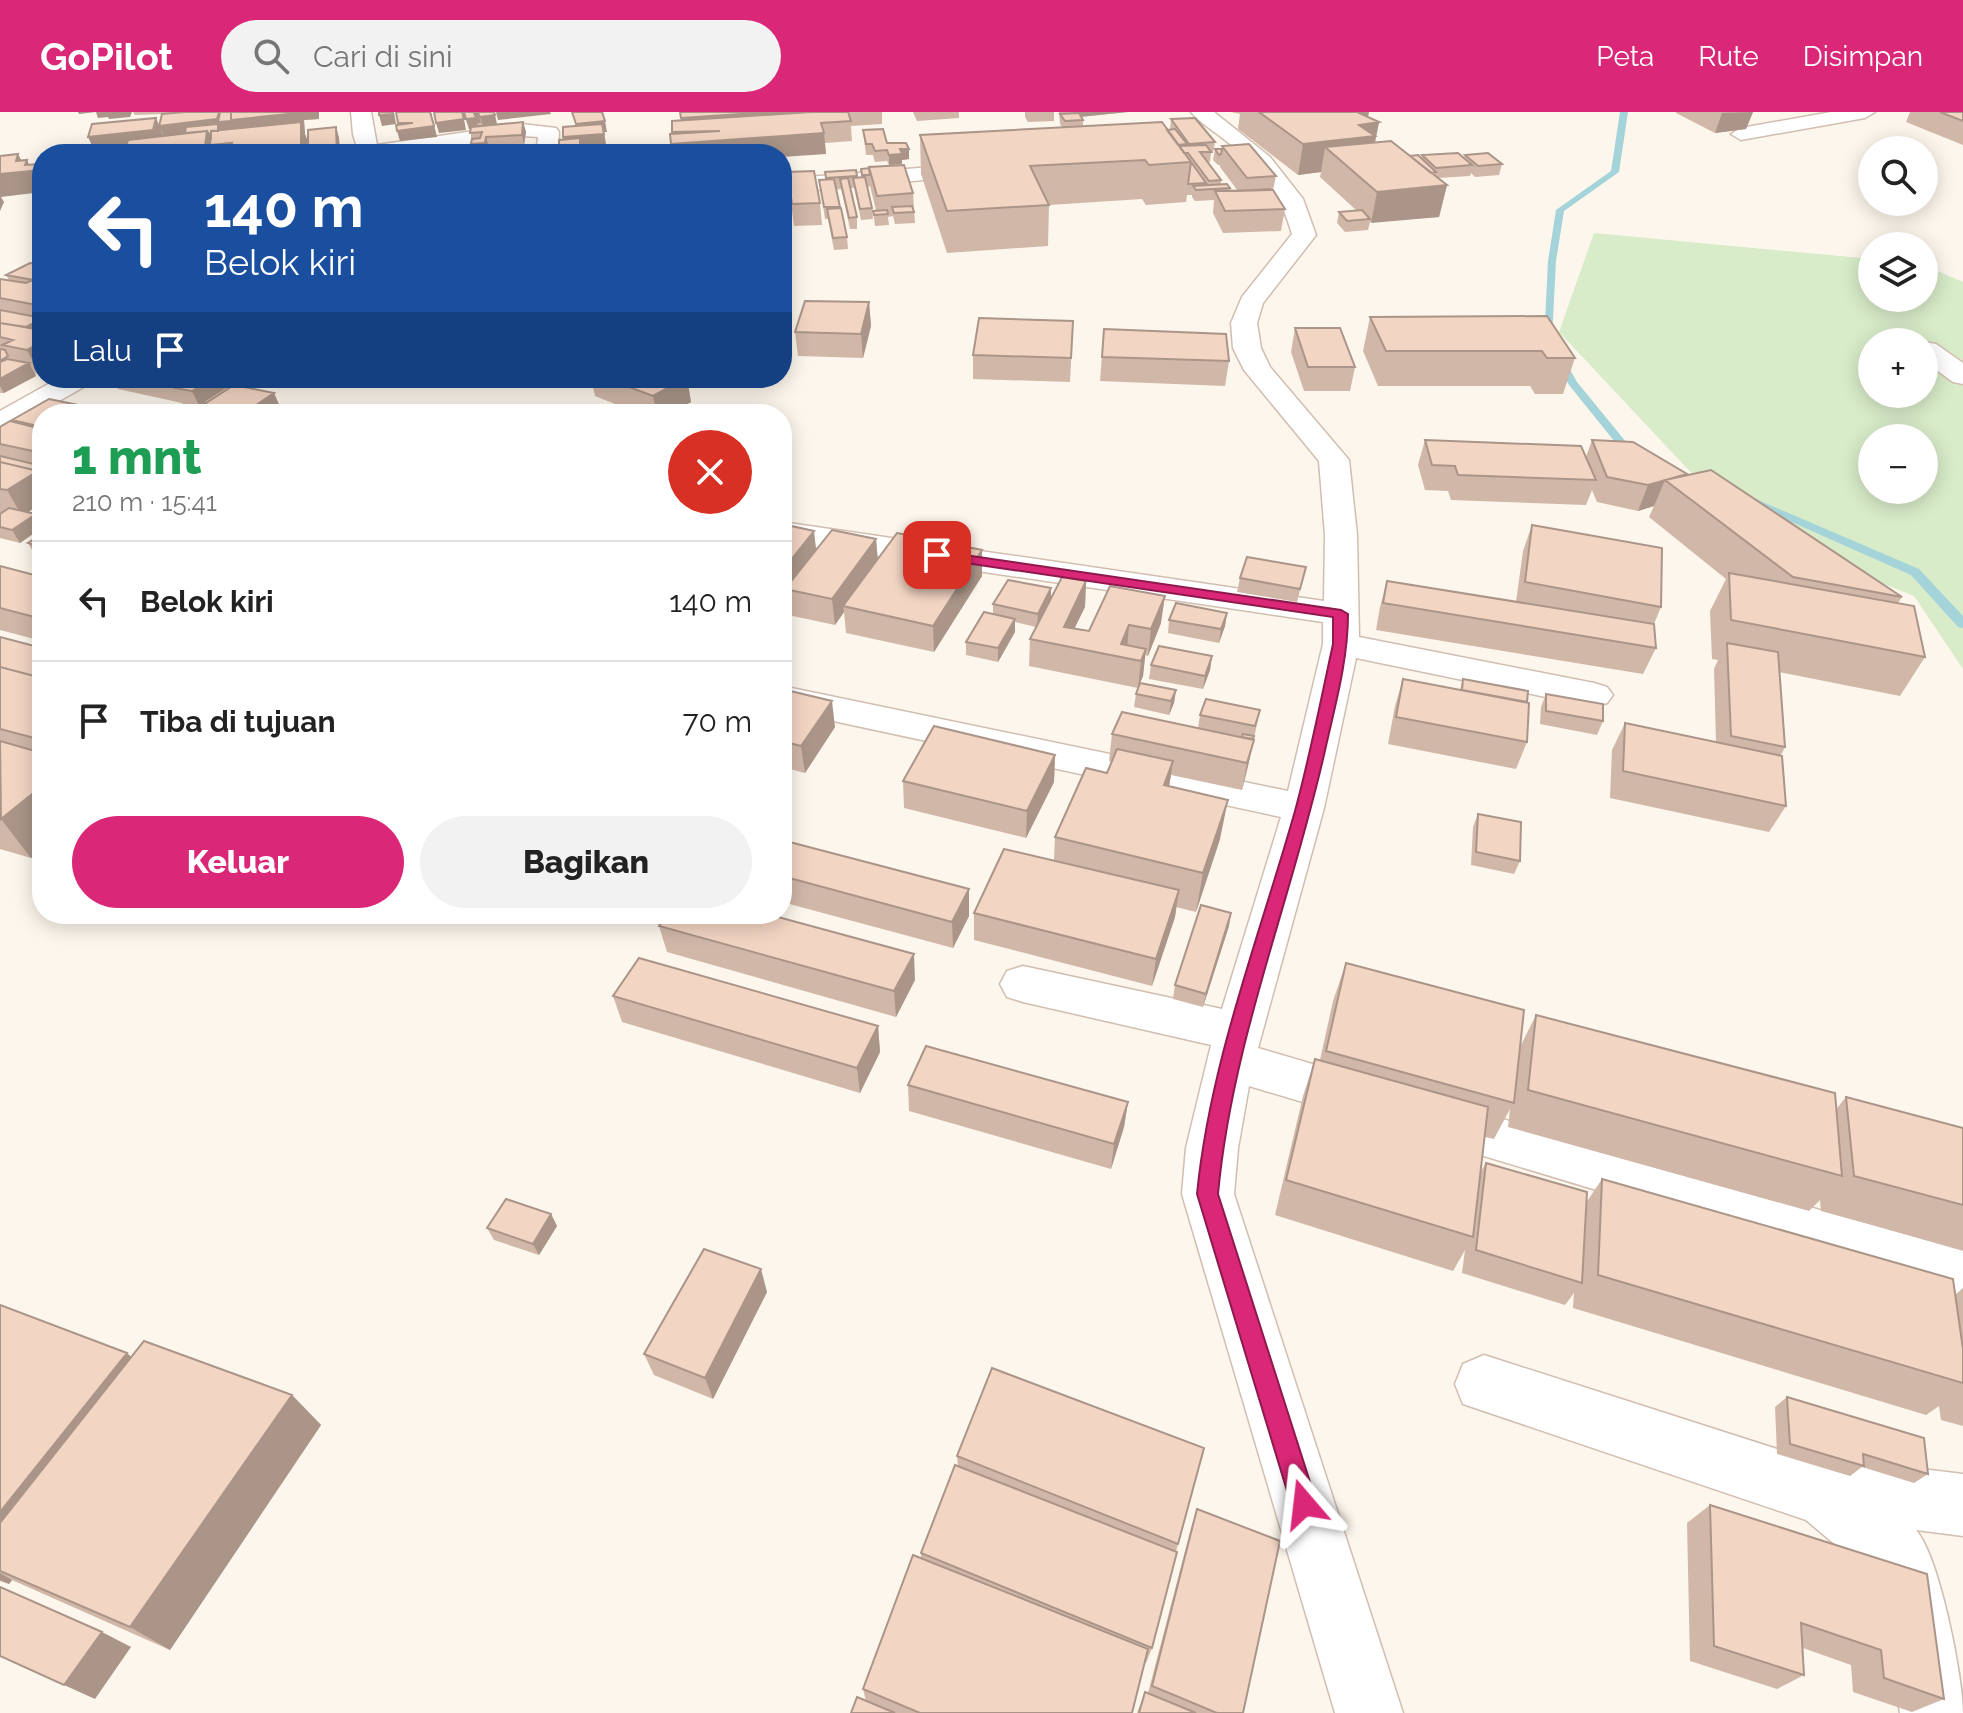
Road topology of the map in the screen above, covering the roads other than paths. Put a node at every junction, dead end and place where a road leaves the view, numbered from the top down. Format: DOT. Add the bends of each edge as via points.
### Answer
graph roads {
  1 [pos="1201,112"];
  2 [pos="1865,112"];
  3 [pos="1741,134"];
  4 [pos="362,137"];
  5 [pos="548,144"];
  6 [pos="995,167"];
  7 [pos="792,185"];
  8 [pos="1938,358"];
  9 [pos="1963,376"];
  10 [pos="62,388"];
  11 [pos="44,398"];
  12 [pos="33,404"];
  13 [pos="70,404"];
  14 [pos="32,405"];
  15 [pos="0,423"];
  16 [pos="792,534"];
  17 [pos="1341,629"];
  18 [pos="1594,695"];
  19 [pos="792,700"];
  20 [pos="1304,808"];
  21 [pos="1023,984"];
  22 [pos="1235,1046"];
  23 [pos="1963,1276"];
  24 [pos="1484,1384"];
  25 [pos="1824,1495"];
  26 [pos="1963,1505"];
  27 [pos="1369,1713"];
  28 [pos="1934,1713"];
  1 -- 17 [label="street" via="1291,176 1292,200 1304,235 1251,302 1244,323 1247,348 1271,387 1334,460"];
  2 -- 3 [label="street"];
  4 -- 5 [label="street" via="522,130 549,132"];
  6 -- 7 [label="street"];
  8 -- 9 [label="street"];
  10 -- 11 [label="street"];
  11 -- 12 [label="street"];
  11 -- 13 [label="street"];
  14 -- 15 [label="street"];
  16 -- 17 [label="street"];
  17 -- 18 [label="street"];
  17 -- 20 [label="street"];
  19 -- 20 [label="street"];
  20 -- 22 [label="street"];
  21 -- 22 [label="street"];
  22 -- 23 [label="street"];
  22 -- 27 [label="street" via="1212,1148 1208,1194"];
  24 -- 25 [label="street"];
  25 -- 26 [label="street"];
  25 -- 28 [label="street" via="1897,1555"];
}
